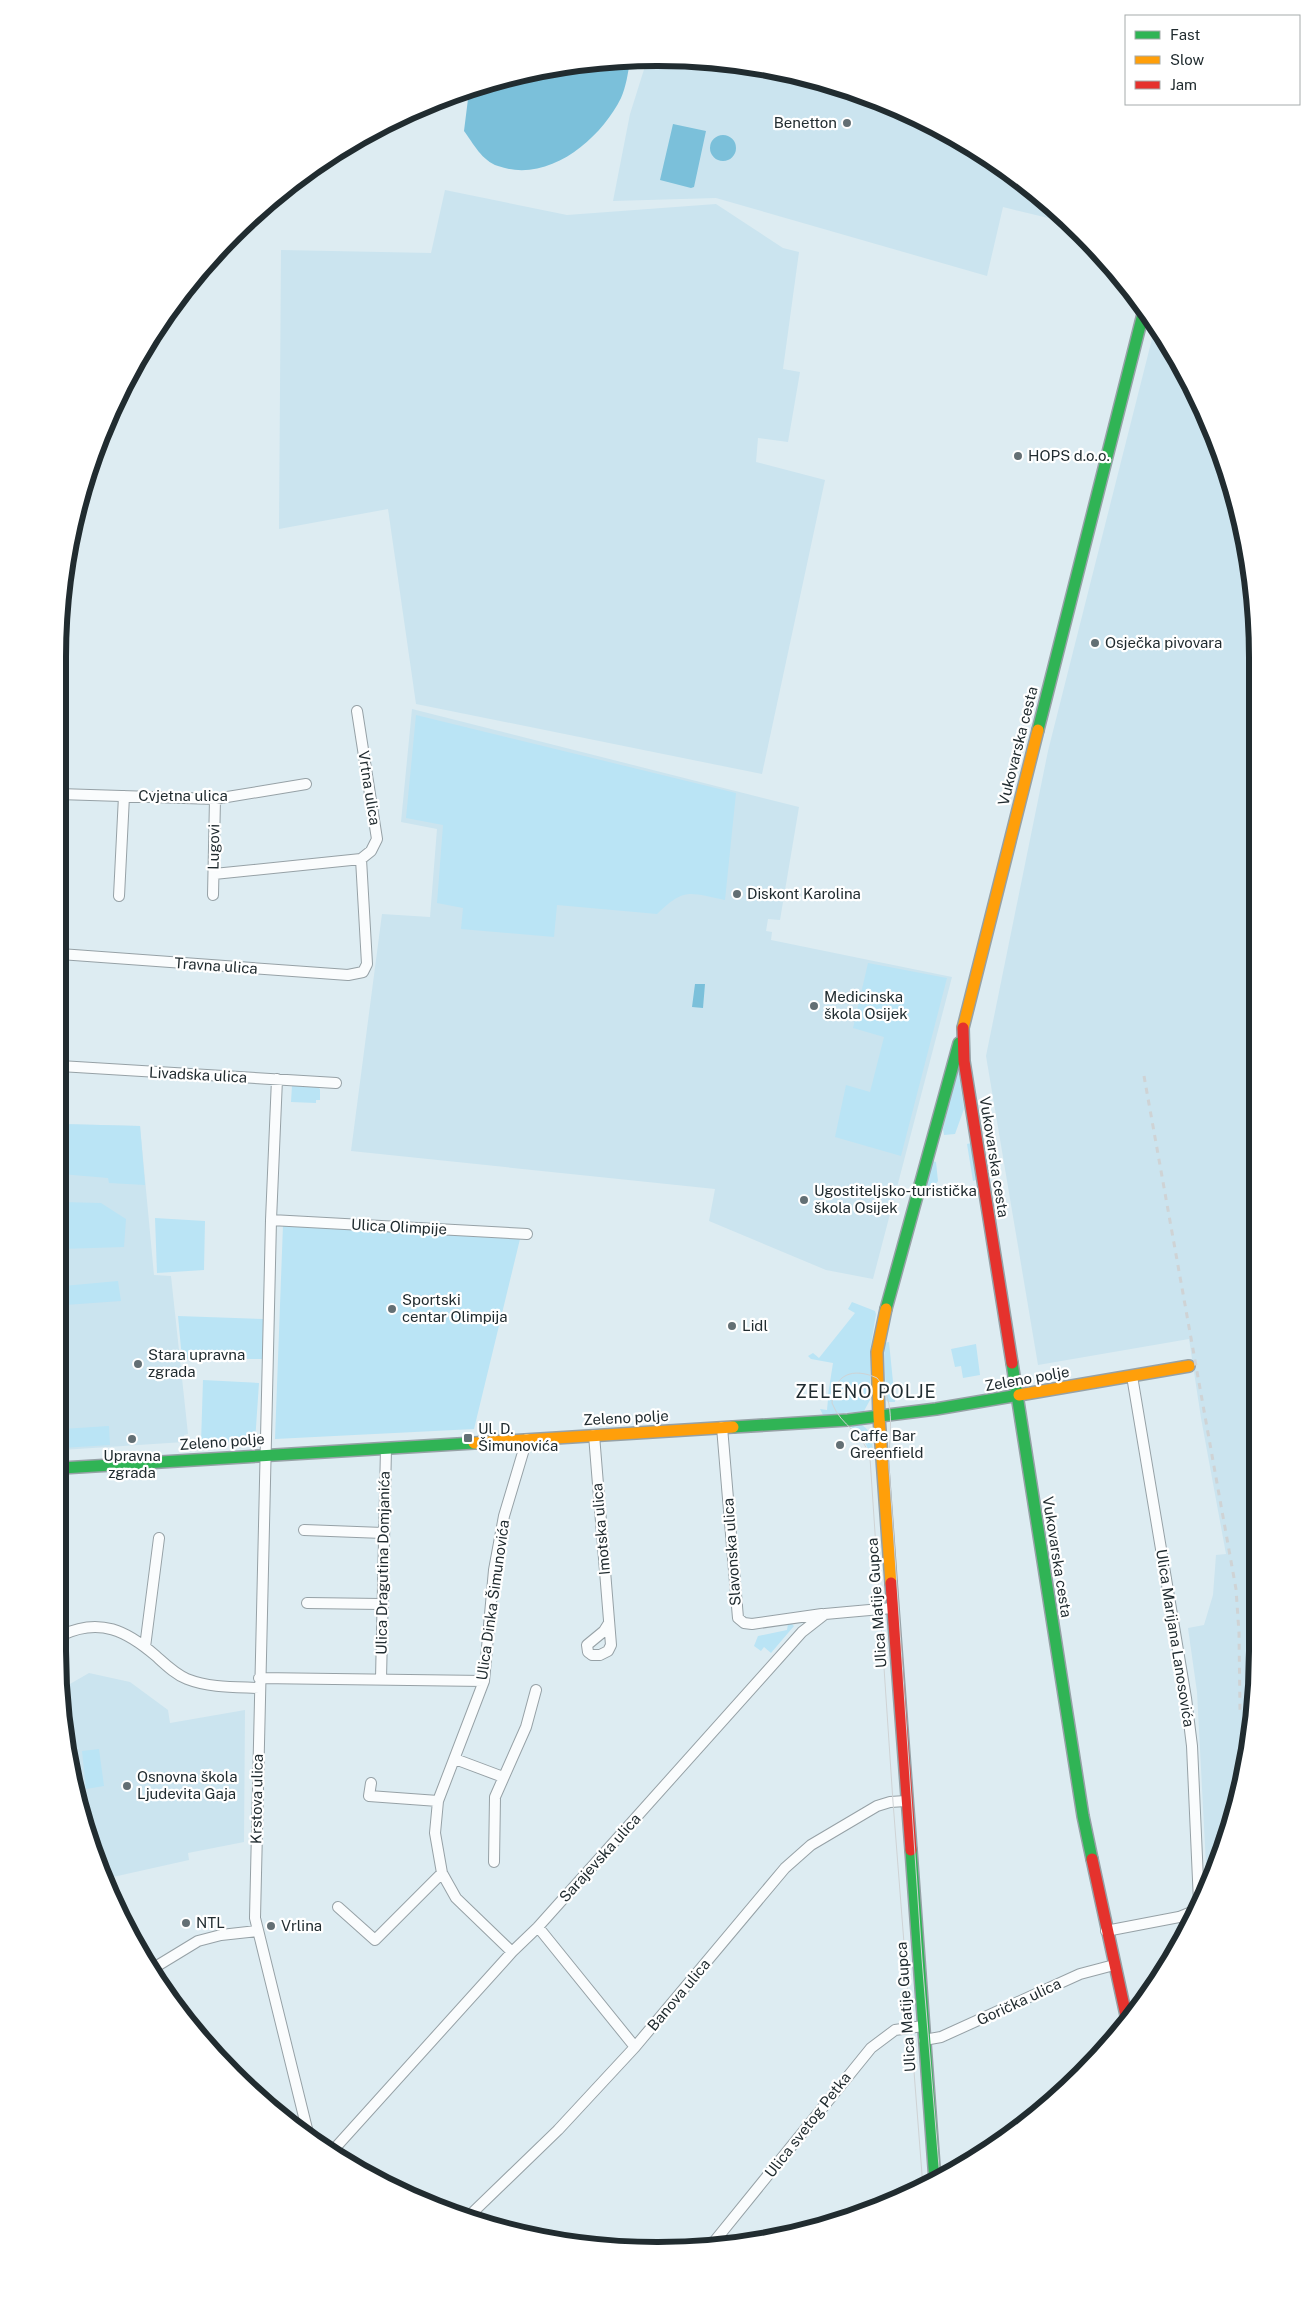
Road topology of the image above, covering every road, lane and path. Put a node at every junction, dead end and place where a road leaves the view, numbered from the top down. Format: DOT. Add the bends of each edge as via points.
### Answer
graph roads {
  1 [pos="1142,319"];
  2 [pos="357,711"];
  3 [pos="306,784"];
  4 [pos="66,794"];
  5 [pos="124,796"];
  6 [pos="215,799"];
  7 [pos="361,859"];
  8 [pos="214,874"];
  9 [pos="213,895"];
  10 [pos="119,896"];
  11 [pos="66,954"];
  12 [pos="962,1032"];
  13 [pos="66,1066"];
  14 [pos="277,1080"];
  15 [pos="336,1083"];
  16 [pos="271,1220"];
  17 [pos="526,1234"];
  18 [pos="1189,1366"];
  19 [pos="1132,1376"];
  20 [pos="1016,1396"];
  21 [pos="879,1416"];
  22 [pos="722,1427"];
  23 [pos="594,1435"];
  24 [pos="527,1439"];
  25 [pos="386,1448"];
  26 [pos="266,1454"];
  27 [pos="66,1468"];
  28 [pos="304,1530"];
  29 [pos="383,1533"];
  30 [pos="159,1538"];
  31 [pos="307,1602"];
  32 [pos="381,1604"];
  33 [pos="892,1608"];
  34 [pos="825,1614"];
  35 [pos="609,1623"];
  36 [pos="66,1633"];
  37 [pos="145,1646"];
  38 [pos="381,1679"];
  39 [pos="484,1681"];
  40 [pos="259,1683"];
  41 [pos="536,1690"];
  42 [pos="455,1759"];
  43 [pos="503,1777"];
  44 [pos="371,1783"];
  45 [pos="438,1801"];
  46 [pos="906,1801"];
  47 [pos="494,1862"];
  48 [pos="442,1873"];
  49 [pos="1198,1889"];
  50 [pos="338,1907"];
  51 [pos="1187,1914"];
  52 [pos="538,1927"];
  53 [pos="257,1930"];
  54 [pos="1106,1931"];
  55 [pos="512,1952"];
  56 [pos="1114,1965"];
  57 [pos="158,1966"];
  58 [pos="1126,2011"];
  59 [pos="923,2026"];
  60 [pos="924,2040"];
  61 [pos="635,2047"];
  62 [pos="305,2125"];
  63 [pos="336,2147"];
  64 [pos="934,2173"];
  65 [pos="473,2212"];
  66 [pos="717,2238"];
  1 -- 12 [label="main road, Vukovarska cesta"];
  2 -- 7 [label="street, Vrtna ulica" via="377,840"];
  3 -- 6 [label="street, Cvjetna ulica"];
  4 -- 5 [label="street, Cvjetna ulica"];
  5 -- 6 [label="street, Cvjetna ulica"];
  5 -- 10 [label="street"];
  6 -- 8 [label="street, Lugovi"];
  7 -- 8 [label="street"];
  7 -- 11 [label="street, Travna ulica" via="367,964 363,972 348,975"];
  8 -- 9 [label="street, Lugovi"];
  12 -- 20 [label="main road, Vukovarska cesta"];
  12 -- 21 [label="main road, Ulica Matije Gupca" via="879,1336"];
  13 -- 14 [label="street, Livadska ulica"];
  14 -- 15 [label="street, Livadska ulica"];
  14 -- 16 [label="street"];
  16 -- 17 [label="street, Ulica Olimpije"];
  16 -- 26 [label="street"];
  18 -- 19 [label="main road, Zeleno polje"];
  19 -- 20 [label="main road, Zeleno polje"];
  19 -- 49 [label="street, Ulica Marijana Lanosovića" via="1186,1698 1192,1746"];
  20 -- 21 [label="main road, Zeleno polje"];
  20 -- 54 [label="main road, Vukovarska cesta" via="1083,1816"];
  21 -- 22 [label="main road, Zeleno polje"];
  21 -- 33 [label="main road, Ulica Matije Gupca"];
  22 -- 23 [label="main road, Zeleno polje"];
  22 -- 34 [label="street, Slavonska ulica" via="736,1613 740,1620 752,1624"];
  23 -- 24 [label="main road, Zeleno polje"];
  23 -- 35 [label="street, Imotska ulica"];
  24 -- 25 [label="main road, Zeleno polje"];
  24 -- 39 [label="street, Ulica Dinka Šimunovića" via="500,1534"];
  25 -- 26 [label="main road, Zeleno polje"];
  25 -- 29 [label="street, Ulica Dragutina Domjanića"];
  26 -- 27 [label="main road, Zeleno polje"];
  26 -- 40 [label="street, Krstova ulica"];
  28 -- 29 [label="street"];
  29 -- 32 [label="street, Ulica Dragutina Domjanića"];
  30 -- 37 [label="street"];
  31 -- 32 [label="street"];
  32 -- 38 [label="street, Ulica Dragutina Domjanića"];
  33 -- 34 [label="street"];
  33 -- 46 [label="main road, Ulica Matije Gupca"];
  34 -- 52 [label="street, Sarajevska ulica" via="802,1632"];
  36 -- 37 [label="street" via="103,1626"];
  37 -- 40 [label="street" via="175,1672 199,1683 224,1687"];
  38 -- 39 [label="street"];
  38 -- 40 [label="street"];
  39 -- 42 [label="street, Ulica Dinka Šimunovića"];
  40 -- 53 [label="street, Krstova ulica"];
  41 -- 43 [label="street" via="526,1727"];
  42 -- 43 [label="street"];
  42 -- 45 [label="street, Ulica Dinka Šimunovića"];
  43 -- 47 [label="street" via="494,1797"];
  44 -- 45 [label="street" via="369,1796"];
  45 -- 48 [label="street, Ulica Dinka Šimunovića" via="435,1833"];
  46 -- 59 [label="main road, Ulica Matije Gupca"];
  46 -- 61 [label="street, Banova ulica" via="876,1806 825,1835 797,1856 770,1883"];
  48 -- 50 [label="street" via="375,1940"];
  48 -- 55 [label="street, Ulica Dinka Šimunovića" via="456,1898"];
  51 -- 54 [label="street"];
  52 -- 55 [label="street, Sarajevska ulica"];
  52 -- 61 [label="street"];
  53 -- 57 [label="street" via="198,1941"];
  53 -- 62 [label="street, Krstova ulica"];
  54 -- 56 [label="main road, Vukovarska cesta"];
  55 -- 63 [label="street, Sarajevska ulica"];
  56 -- 58 [label="main road, Vukovarska cesta"];
  56 -- 60 [label="street, Gorička ulica" via="1080,1974 941,2038"];
  59 -- 60 [label="main road, Ulica Matije Gupca"];
  59 -- 66 [label="street, Ulica svetog Petka" via="895,2030 871,2048"];
  60 -- 64 [label="main road, Ulica Matije Gupca"];
  61 -- 65 [label="street, Banova ulica" via="558,2130"];
}
